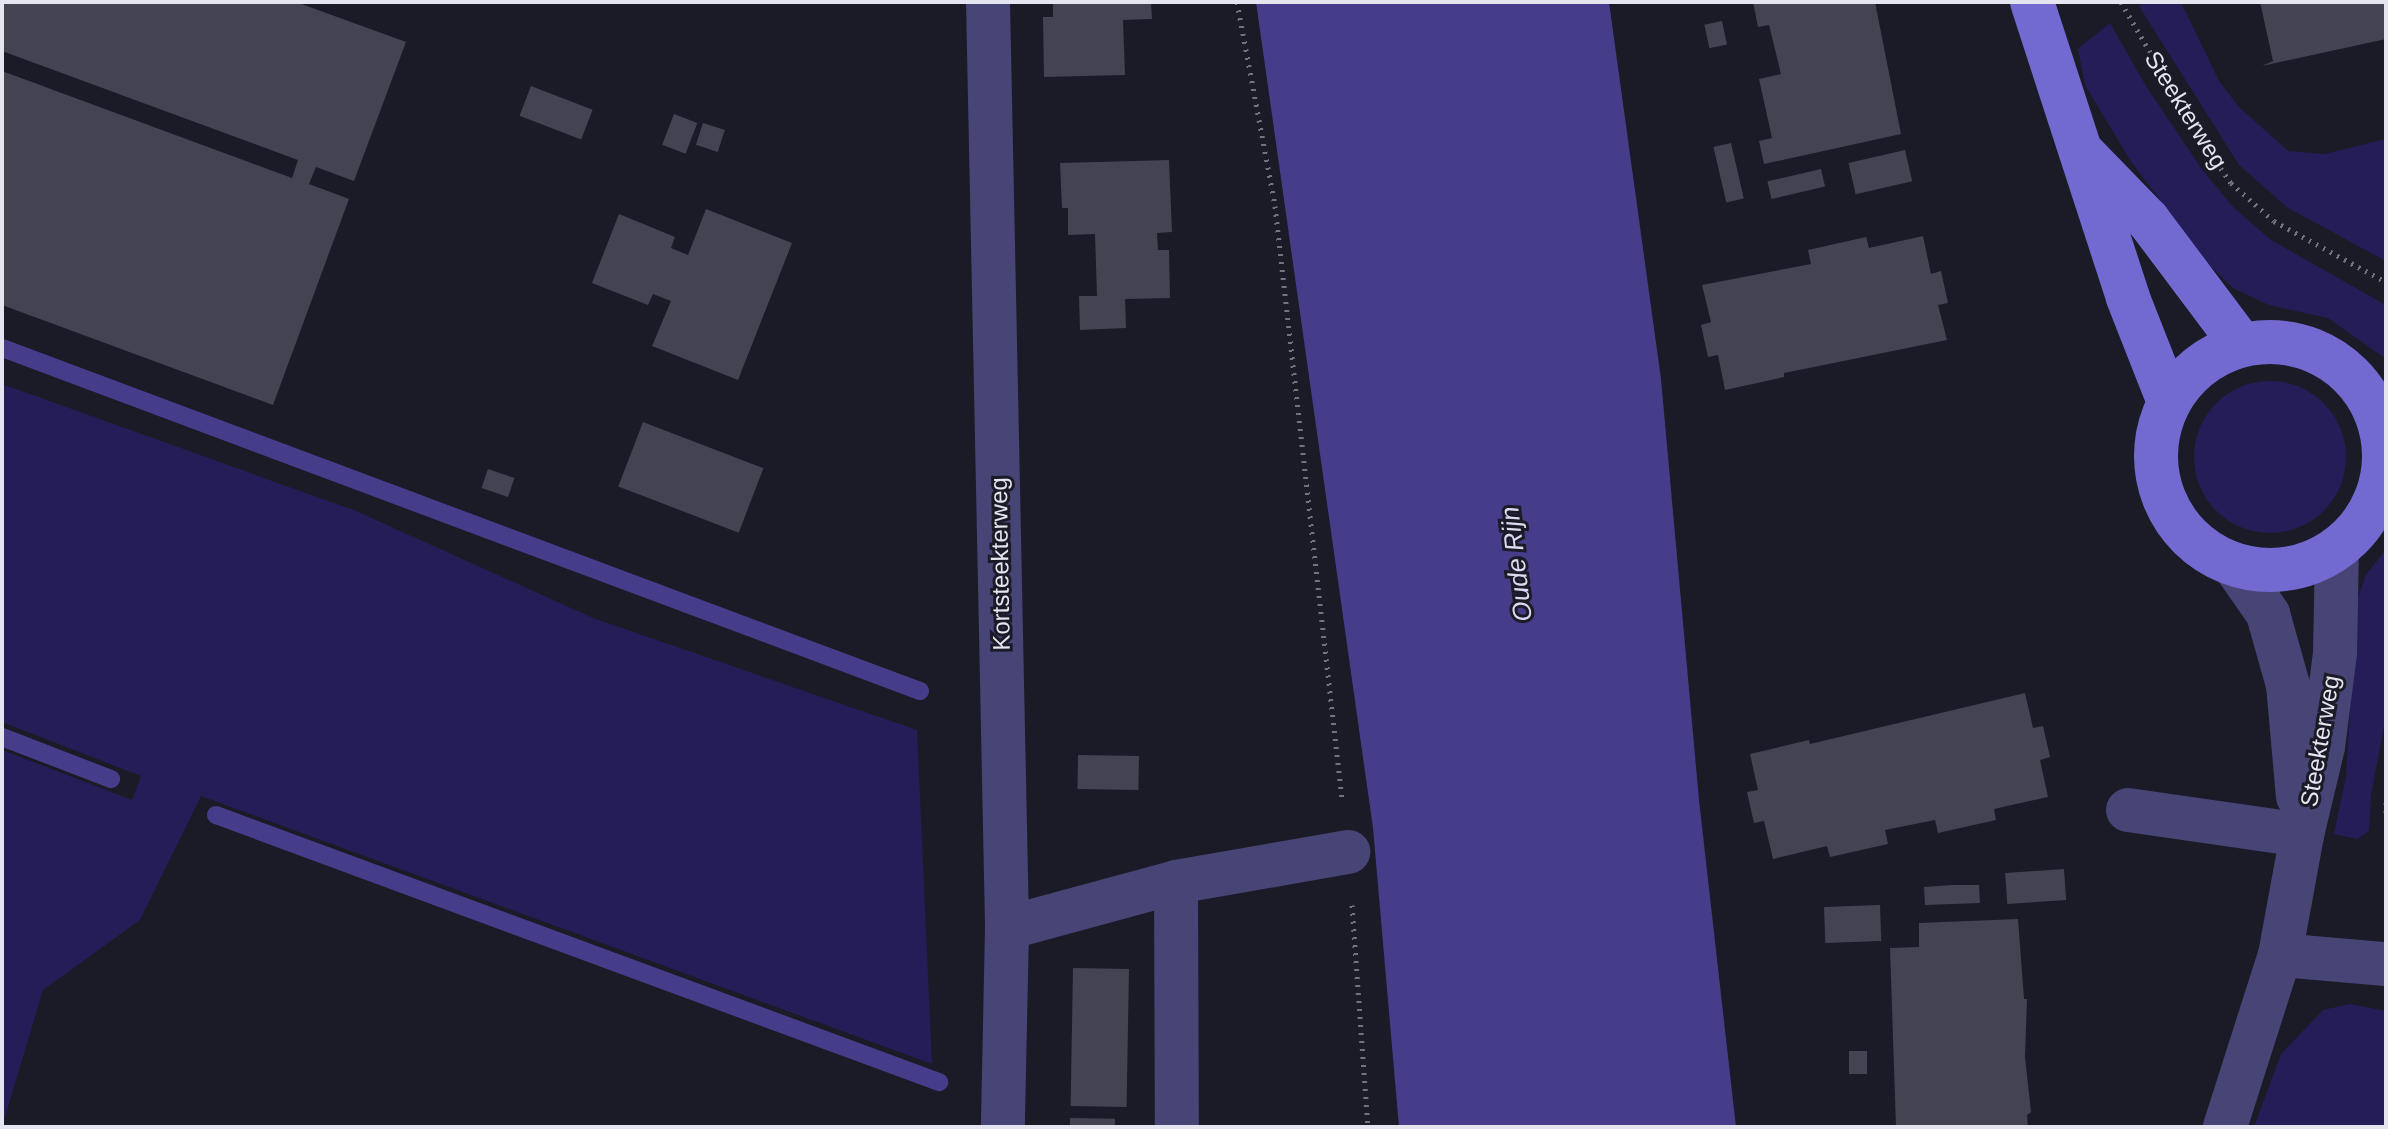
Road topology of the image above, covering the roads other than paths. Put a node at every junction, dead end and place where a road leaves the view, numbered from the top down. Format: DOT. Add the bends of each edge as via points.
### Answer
graph roads {
  1 [pos="988,2"];
  2 [pos="2036,3"];
  3 [pos="2077,146"];
  4 [pos="2241,344"];
  5 [pos="2378,398"];
  6 [pos="2169,402"];
  7 [pos="2386,466"];
  8 [pos="2337,550"];
  9 [pos="2234,565"];
  10 [pos="2128,810"];
  11 [pos="2302,835"];
  12 [pos="1348,852"];
  13 [pos="1176,882"];
  14 [pos="1007,928"];
  15 [pos="2280,955"];
  16 [pos="2386,964"];
  17 [pos="1003,1127"];
  18 [pos="1177,1127"];
  19 [pos="2225,1127"];
  1 -- 14 [label="street, Kortsteekterweg"];
  2 -- 3 [label="main road"];
  3 -- 4 [label="main road" via="2148,220"];
  3 -- 6 [label="main road"];
  4 -- 5 [label="main road" via="2271,340 2329,356"];
  4 -- 6 [label="main road" via="2200,365"];
  5 -- 7 [label="main road"];
  6 -- 9 [label="main road" via="2157,432 2156,466 2163,498 2188,535"];
  7 -- 8 [label="main road" via="2377,498 2360,527"];
  8 -- 9 [label="main road" via="2304,566 2269,571"];
  8 -- 11 [label="street, Steekterweg" via="2335,653 2323,747"];
  9 -- 11 [label="street, Steekterweg" via="2268,614 2288,685"];
  10 -- 11 [label="street, Steekterweg"];
  11 -- 15 [label="street, Steekterweg"];
  12 -- 13 [label="street"];
  13 -- 14 [label="street"];
  13 -- 18 [label="street"];
  14 -- 17 [label="street, Kortsteekterweg"];
  15 -- 16 [label="street"];
  15 -- 19 [label="street, Steekterweg"];
}
